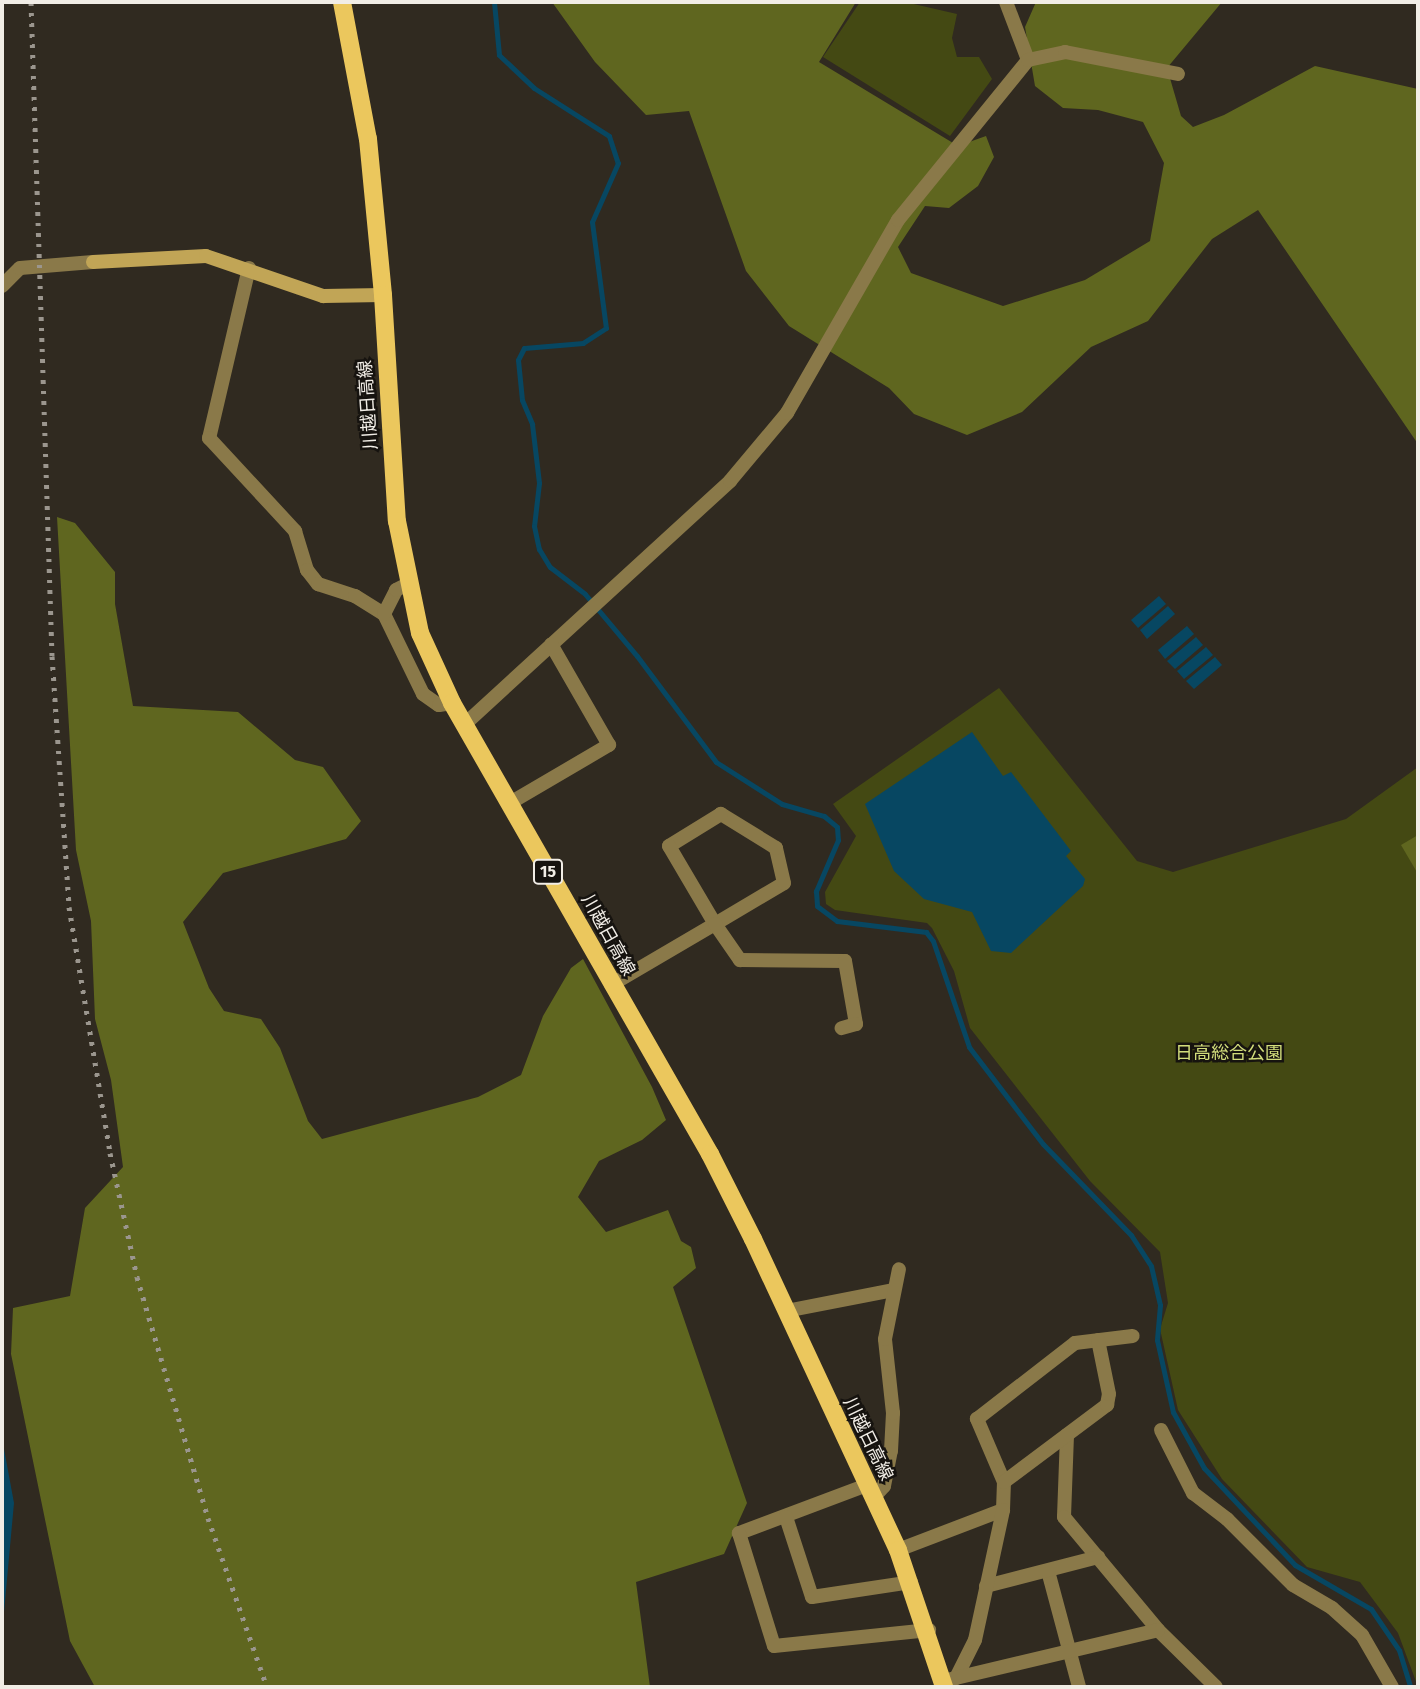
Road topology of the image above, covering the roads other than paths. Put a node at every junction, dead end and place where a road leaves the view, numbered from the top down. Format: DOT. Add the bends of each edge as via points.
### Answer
graph roads {
  1 [pos="342,2"];
  2 [pos="1006,2"];
  3 [pos="1028,60"];
  4 [pos="1178,74"];
  5 [pos="249,268"];
  6 [pos="2,286"];
  7 [pos="383,295"];
  8 [pos="407,585"];
  9 [pos="384,614"];
  10 [pos="551,644"];
  11 [pos="452,703"];
  12 [pos="465,724"];
  13 [pos="510,803"];
  14 [pos="715,924"];
  15 [pos="611,985"];
  16 [pos="842,1028"];
  17 [pos="899,1269"];
  18 [pos="892,1290"];
  19 [pos="786,1311"];
  20 [pos="1133,1336"];
  21 [pos="1098,1340"];
  22 [pos="1161,1430"];
  23 [pos="1067,1435"];
  24 [pos="1004,1482"];
  25 [pos="870,1492"];
  26 [pos="1003,1510"];
  27 [pos="786,1517"];
  28 [pos="898,1550"];
  29 [pos="1098,1557"];
  30 [pos="1048,1571"];
  31 [pos="911,1582"];
  32 [pos="986,1586"];
  33 [pos="929,1630"];
  34 [pos="1158,1630"];
  35 [pos="1069,1651"];
  36 [pos="948,1682"];
  37 [pos="1079,1687"];
  38 [pos="1216,1687"];
  39 [pos="1392,1687"];
  1 -- 7 [label="main road, 川越日高線 / 15" via="368,139"];
  2 -- 3 [label="street"];
  3 -- 4 [label="street" via="1065,51"];
  3 -- 10 [label="street" via="898,220 787,413 730,481"];
  5 -- 6 [label="street" via="188,255 20,268"];
  5 -- 7 [label="street" via="323,296"];
  5 -- 9 [label="street" via="209,438 295,531 307,570 318,584 355,596"];
  7 -- 8 [label="main road, 川越日高線 / 15" via="397,521"];
  8 -- 9 [label="street" via="396,590"];
  8 -- 11 [label="main road, 川越日高線 / 15" via="419,633"];
  9 -- 11 [label="street" via="423,694 439,705"];
  10 -- 12 [label="street"];
  10 -- 13 [label="street" via="609,745"];
  11 -- 12 [label="main road, 川越日高線 / 15"];
  12 -- 13 [label="main road, 川越日高線 / 15"];
  13 -- 15 [label="main road, 川越日高線 / 15"];
  14 -- 14 [label="street" via="784,883 776,848 721,814 669,846"];
  14 -- 15 [label="street"];
  14 -- 16 [label="street" via="740,960 845,961 856,1024"];
  15 -- 19 [label="main road, 川越日高線 / 15" via="710,1154"];
  17 -- 18 [label="street"];
  18 -- 19 [label="street"];
  18 -- 25 [label="street" via="885,1339 893,1413 891,1451 884,1486"];
  19 -- 25 [label="main road, 川越日高線 / 15"];
  20 -- 21 [label="street"];
  21 -- 23 [label="street" via="1110,1394 1107,1405"];
  21 -- 24 [label="street" via="1075,1343 978,1419"];
  22 -- 39 [label="street" via="1193,1493 1227,1519 1293,1585 1332,1608 1362,1635"];
  23 -- 24 [label="street"];
  23 -- 29 [label="street" via="1064,1517"];
  24 -- 26 [label="street"];
  25 -- 27 [label="street"];
  25 -- 28 [label="main road, 川越日高線 / 15"];
  26 -- 28 [label="street"];
  26 -- 32 [label="street"];
  27 -- 31 [label="street" via="811,1597"];
  27 -- 33 [label="street" via="739,1533 774,1646"];
  28 -- 31 [label="main road, 川越日高線 / 15"];
  29 -- 30 [label="street"];
  29 -- 34 [label="street"];
  30 -- 32 [label="street"];
  30 -- 35 [label="street"];
  31 -- 33 [label="main road, 川越日高線 / 15"];
  32 -- 36 [label="street" via="975,1640"];
  33 -- 36 [label="main road, 川越日高線 / 15"];
  34 -- 35 [label="street"];
  34 -- 38 [label="street"];
  35 -- 36 [label="street"];
  35 -- 37 [label="street"];
}
